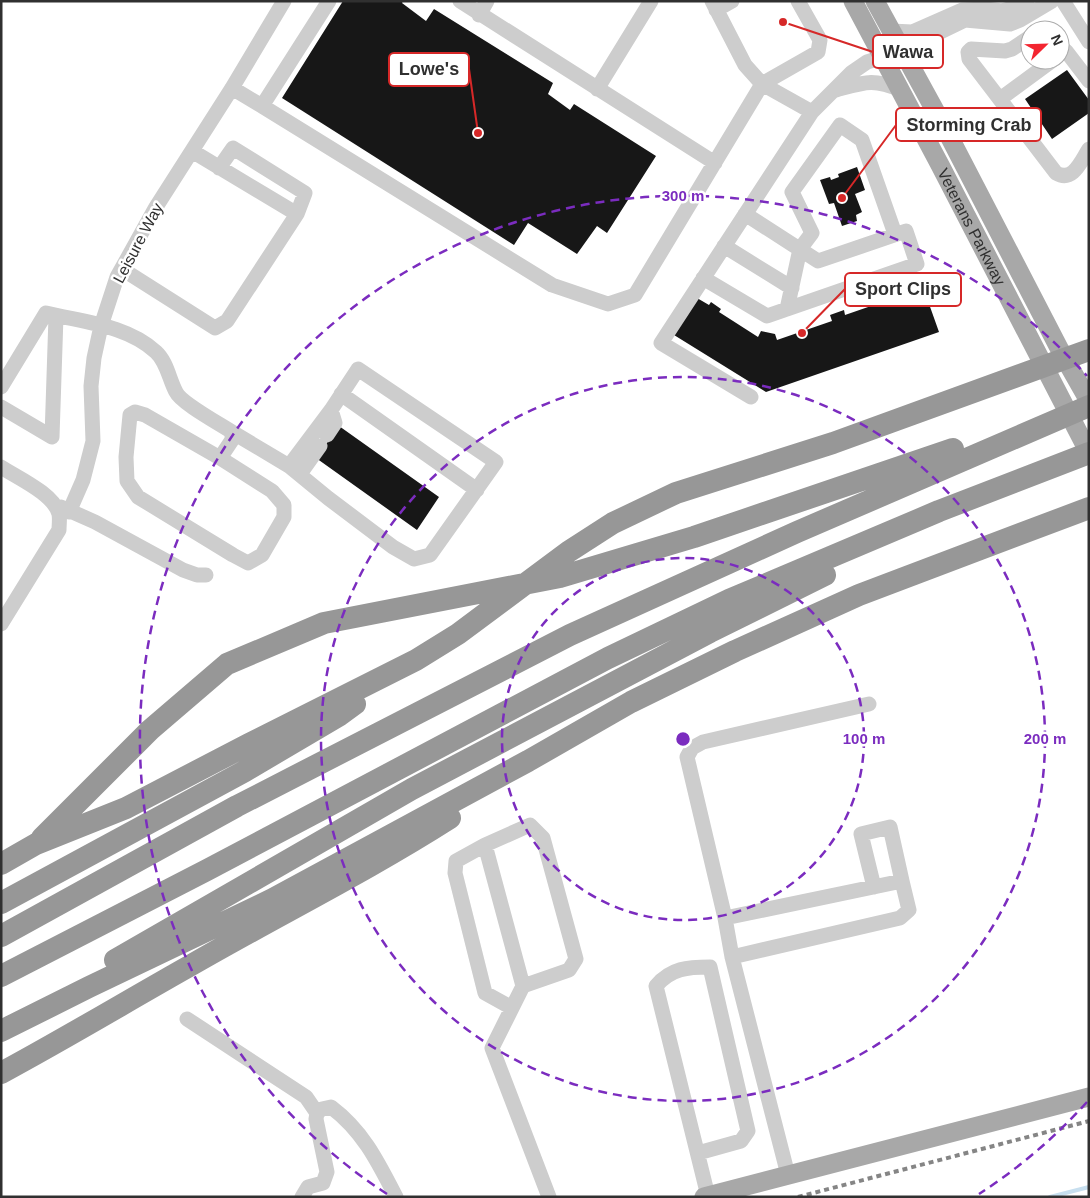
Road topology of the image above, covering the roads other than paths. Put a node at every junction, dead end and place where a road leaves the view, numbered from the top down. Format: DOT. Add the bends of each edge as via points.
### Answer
graph roads {
  1 [pos="284,1"];
  2 [pos="329,1"];
  3 [pos="460,1"];
  4 [pos="487,1"];
  5 [pos="651,1"];
  6 [pos="732,1"];
  7 [pos="798,1"];
  8 [pos="853,1"];
  9 [pos="875,1"];
  10 [pos="1027,1"];
  11 [pos="1052,1"];
  12 [pos="1063,1"];
  13 [pos="714,6"];
  14 [pos="479,15"];
  15 [pos="891,31"];
  16 [pos="1087,40"];
  17 [pos="1020,44"];
  18 [pos="1070,49"];
  19 [pos="883,56"];
  20 [pos="906,56"];
  21 [pos="1070,61"];
  22 [pos="1039,70"];
  23 [pos="1089,81"];
  24 [pos="762,84"];
  25 [pos="232,88"];
  26 [pos="597,89"];
  27 [pos="901,90"];
  28 [pos="835,91"];
  29 [pos="1000,99"];
  30 [pos="262,106"];
  31 [pos="812,112"];
  32 [pos="1089,148"];
  33 [pos="192,151"];
  34 [pos="715,163"];
  35 [pos="219,168"];
  36 [pos="296,214"];
  37 [pos="745,214"];
  38 [pos="895,234"];
  39 [pos="724,246"];
  40 [pos="800,249"];
  41 [pos="122,269"];
  42 [pos="703,278"];
  43 [pos="792,288"];
  44 [pos="787,309"];
  45 [pos="56,316"];
  46 [pos="101,326"];
  47 [pos="1089,350"];
  48 [pos="1057,367"];
  49 [pos="1,386"];
  50 [pos="341,394"];
  51 [pos="751,397"];
  52 [pos="1089,403"];
  53 [pos="1,407"];
  54 [pos="331,410"];
  55 [pos="232,432"];
  56 [pos="1089,453"];
  57 [pos="220,458"];
  58 [pos="1,467"];
  59 [pos="294,470"];
  60 [pos="1000,488"];
  61 [pos="477,490"];
  62 [pos="54,504"];
  63 [pos="1089,508"];
  64 [pos="69,512"];
  65 [pos="206,575"];
  66 [pos="1,624"];
  67 [pos="416,660"];
  68 [pos="631,702"];
  69 [pos="869,704"];
  70 [pos="36,844"];
  71 [pos="485,845"];
  72 [pos="1,864"];
  73 [pos="902,881"];
  74 [pos="874,887"];
  75 [pos="1,903"];
  76 [pos="725,918"];
  77 [pos="1,936"];
  78 [pos="732,957"];
  79 [pos="1,976"];
  80 [pos="523,986"];
  81 [pos="512,1008"];
  82 [pos="187,1019"];
  83 [pos="1,1025"];
  84 [pos="1,1031"];
  85 [pos="1,1073"];
  86 [pos="1089,1097"];
  87 [pos="317,1113"];
  88 [pos="698,1153"];
  89 [pos="788,1175"];
  90 [pos="706,1196"];
  91 [pos="302,1197"];
  92 [pos="396,1197"];
  93 [pos="549,1197"];
  1 -- 25 [label="street, Leisure Way"];
  2 -- 30 [label="street"];
  3 -- 14 [label="street"];
  4 -- 14 [label="street"];
  5 -- 26 [label="street"];
  6 -- 13 [label="street"];
  7 -- 24 [label="street" via="820,40 818,52"];
  8 -- 19 [label="main road, Veterans Parkway"];
  9 -- 15 [label="main road, Veterans Parkway"];
  10 -- 15 [label="street" via="1002,11 962,10 912,32"];
  11 -- 20 [label="street" via="1010,24 965,20 934,35"];
  12 -- 16 [label="street"];
  13 -- 24 [label="street" via="745,65"];
  14 -- 26 [label="street"];
  15 -- 20 [label="main road, Veterans Parkway"];
  16 -- 18 [label="street"];
  17 -- 29 [label="street" via="1006,51 978,48 968,52 969,58"];
  19 -- 27 [label="main road, Veterans Parkway"];
  19 -- 28 [label="street" via="867,62"];
  20 -- 48 [label="main road, Veterans Parkway"];
  21 -- 23 [label="street"];
  22 -- 29 [label="street"];
  24 -- 31 [label="street"];
  24 -- 34 [label="street"];
  25 -- 30 [label="street"];
  25 -- 33 [label="street, Leisure Way"];
  26 -- 34 [label="street"];
  27 -- 28 [label="street" via="873,81"];
  27 -- 48 [label="main road, Veterans Parkway"];
  28 -- 31 [label="street"];
  29 -- 32 [label="street" via="1062,177 1073,173"];
  30 -- 34 [label="street" via="552,285 608,304 635,295"];
  31 -- 37 [label="street"];
  33 -- 35 [label="street"];
  33 -- 41 [label="street, Leisure Way"];
  35 -- 36 [label="street"];
  35 -- 36 [label="street" via="233,148 305,193"];
  36 -- 41 [label="street" via="227,321 215,328"];
  37 -- 39 [label="street"];
  37 -- 40 [label="street"];
  38 -- 40 [label="street" via="818,261"];
  38 -- 40 [label="street" via="862,140 840,125 792,192 812,233"];
  38 -- 44 [label="street" via="906,231 917,264"];
  39 -- 42 [label="street"];
  39 -- 43 [label="street"];
  40 -- 43 [label="street"];
  41 -- 46 [label="street, Leisure Way"];
  42 -- 44 [label="street" via="767,316"];
  42 -- 51 [label="street" via="661,343"];
  43 -- 44 [label="street"];
  45 -- 46 [label="street"];
  45 -- 49 [label="street" via="46,313"];
  45 -- 53 [label="street" via="52,437"];
  46 -- 55 [label="street" via="135,336 157,353 177,394"];
  46 -- 64 [label="street, Leisure Way" via="91,386 93,441 84,480"];
  47 -- 48 [label="highway"];
  48 -- 52 [label="main road, Veterans Parkway"];
  48 -- 56 [label="main road, Veterans Parkway"];
  48 -- 67 [label="highway" via="676,493 613,523 568,552 458,634"];
  50 -- 54 [label="street"];
  50 -- 61 [label="street"];
  50 -- 61 [label="street" via="358,369 496,462"];
  52 -- 70 [label="highway" via="694,537 560,577 324,623 227,664 150,730"];
  52 -- 77 [label="highway" via="570,635 237,806"];
  54 -- 59 [label="street"];
  54 -- 59 [label="street" via="336,423 324,441"];
  55 -- 57 [label="street" via="232,440"];
  55 -- 59 [label="street"];
  56 -- 60 [label="highway"];
  57 -- 57 [label="street" via="145,414 135,412 130,415 127,481 138,497 248,563 262,555 284,518 284,505 272,491"];
  58 -- 62 [label="street"];
  59 -- 61 [label="street" via="393,547 414,558 430,555"];
  60 -- 79 [label="highway" via="729,600 608,658"];
  60 -- 83 [label="highway" via="710,632 412,789"];
  62 -- 64 [label="street"];
  62 -- 66 [label="street" via="59,515 59,530"];
  63 -- 68 [label="highway" via="859,595"];
  64 -- 65 [label="street" via="95,522 183,570"];
  67 -- 70 [label="highway" via="126,808"];
  67 -- 75 [label="highway" via="340,715 245,771"];
  68 -- 84 [label="highway" via="272,899"];
  68 -- 85 [label="highway" via="410,844"];
  69 -- 76 [label="street" via="703,742 692,748 687,757"];
  70 -- 72 [label="highway"];
  71 -- 80 [label="street"];
  71 -- 80 [label="street" via="530,825 542,838 576,959 569,970"];
  71 -- 81 [label="street" via="456,861 455,873 485,993"];
  73 -- 74 [label="street"];
  73 -- 74 [label="street" via="890,827 861,834"];
  73 -- 78 [label="street" via="909,910 900,918"];
  74 -- 76 [label="street"];
  76 -- 78 [label="street"];
  78 -- 89 [label="street"];
  80 -- 81 [label="street"];
  81 -- 93 [label="street" via="492,1048"];
  82 -- 87 [label="street" via="306,1097"];
  86 -- 89 [label="main road"];
  87 -- 91 [label="street" via="327,1172 323,1182 308,1188"];
  87 -- 92 [label="street" via="331,1107 362,1136"];
  88 -- 88 [label="street" via="656,986 665,975 673,972 689,967 710,967 748,1131 741,1141"];
  88 -- 90 [label="street"];
  89 -- 90 [label="main road"];
}
